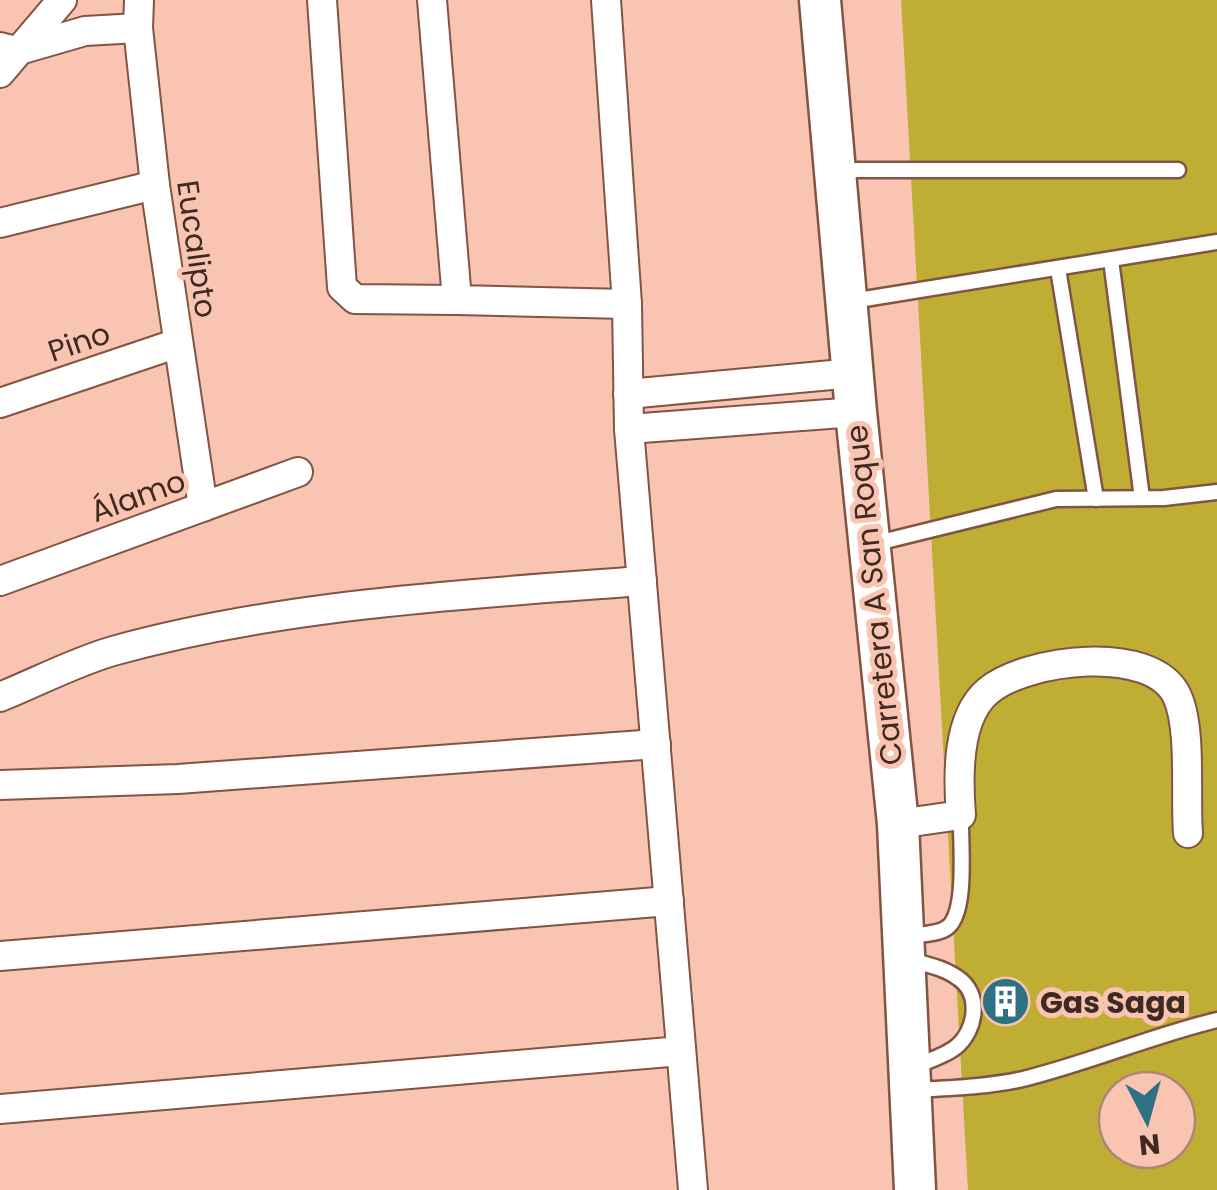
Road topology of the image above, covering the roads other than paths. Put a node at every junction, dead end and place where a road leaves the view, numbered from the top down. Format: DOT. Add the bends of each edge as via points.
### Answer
graph roads {
  1 [pos="62,0"];
  2 [pos="322,0"];
  3 [pos="432,0"];
  4 [pos="606,0"];
  5 [pos="820,0"];
  6 [pos="138,14"];
  7 [pos="5,57"];
  8 [pos="835,170"];
  9 [pos="1178,170"];
  10 [pos="154,185"];
  11 [pos="0,223"];
  12 [pos="1217,242"];
  13 [pos="1112,260"];
  14 [pos="1058,269"];
  15 [pos="457,300"];
  16 [pos="846,302"];
  17 [pos="627,304"];
  18 [pos="178,343"];
  19 [pos="854,392"];
  20 [pos="628,394"];
  21 [pos="0,403"];
  22 [pos="630,429"];
  23 [pos="298,472"];
  24 [pos="1217,492"];
  25 [pos="1142,498"];
  26 [pos="1096,499"];
  27 [pos="203,507"];
  28 [pos="869,545"];
  29 [pos="0,581"];
  30 [pos="642,581"];
  31 [pos="0,696"];
  32 [pos="656,744"];
  33 [pos="0,785"];
  34 [pos="961,815"];
  35 [pos="898,824"];
  36 [pos="1188,834"];
  37 [pos="669,901"];
  38 [pos="903,947"];
  39 [pos="0,956"];
  40 [pos="1217,1020"];
  41 [pos="681,1051"];
  42 [pos="908,1080"];
  43 [pos="0,1109"];
  44 [pos="693,1190"];
  45 [pos="914,1190"];
  1 -- 7 [label="street"];
  2 -- 15 [label="street" via="342,287 355,300"];
  3 -- 15 [label="street"];
  4 -- 17 [label="street"];
  5 -- 8 [label="main road, Carretera A San Roque"];
  6 -- 7 [label="street"];
  6 -- 10 [label="street, Eucalipto"];
  8 -- 9 [label="lane"];
  8 -- 16 [label="main road, Carretera A San Roque"];
  10 -- 11 [label="street"];
  10 -- 18 [label="street, Eucalipto"];
  12 -- 13 [label="lane"];
  13 -- 14 [label="lane"];
  13 -- 25 [label="lane"];
  14 -- 16 [label="lane"];
  14 -- 26 [label="lane"];
  15 -- 17 [label="street"];
  16 -- 19 [label="main road, Carretera A San Roque"];
  17 -- 20 [label="street"];
  18 -- 21 [label="street, Pino"];
  18 -- 27 [label="street, Eucalipto"];
  19 -- 20 [label="street"];
  19 -- 22 [label="street"];
  19 -- 28 [label="main road, Carretera A San Roque"];
  20 -- 22 [label="street"];
  22 -- 30 [label="street"];
  23 -- 27 [label="street, Álamo"];
  24 -- 25 [label="lane"];
  25 -- 26 [label="lane"];
  26 -- 28 [label="lane" via="1056,499"];
  27 -- 29 [label="street, Álamo"];
  28 -- 35 [label="main road, Carretera A San Roque"];
  30 -- 31 [label="street" via="460,594 212,626 109,652"];
  30 -- 32 [label="street"];
  32 -- 33 [label="street" via="178,779"];
  32 -- 37 [label="street"];
  34 -- 35 [label="street"];
  34 -- 36 [label="street" via="965,733 986,692 1034,670 1121,662 1166,680 1178,698"];
  34 -- 38 [label="lane" via="957,916 948,927"];
  35 -- 38 [label="main road, Carretera A San Roque"];
  37 -- 39 [label="street"];
  37 -- 41 [label="street"];
  38 -- 42 [label="main road, Carretera A San Roque"];
  38 -- 42 [label="lane" via="963,980 975,1017 954,1050"];
  40 -- 42 [label="lane" via="1026,1078 983,1086"];
  41 -- 43 [label="street"];
  41 -- 44 [label="street"];
  42 -- 45 [label="main road, Carretera A San Roque"];
}
